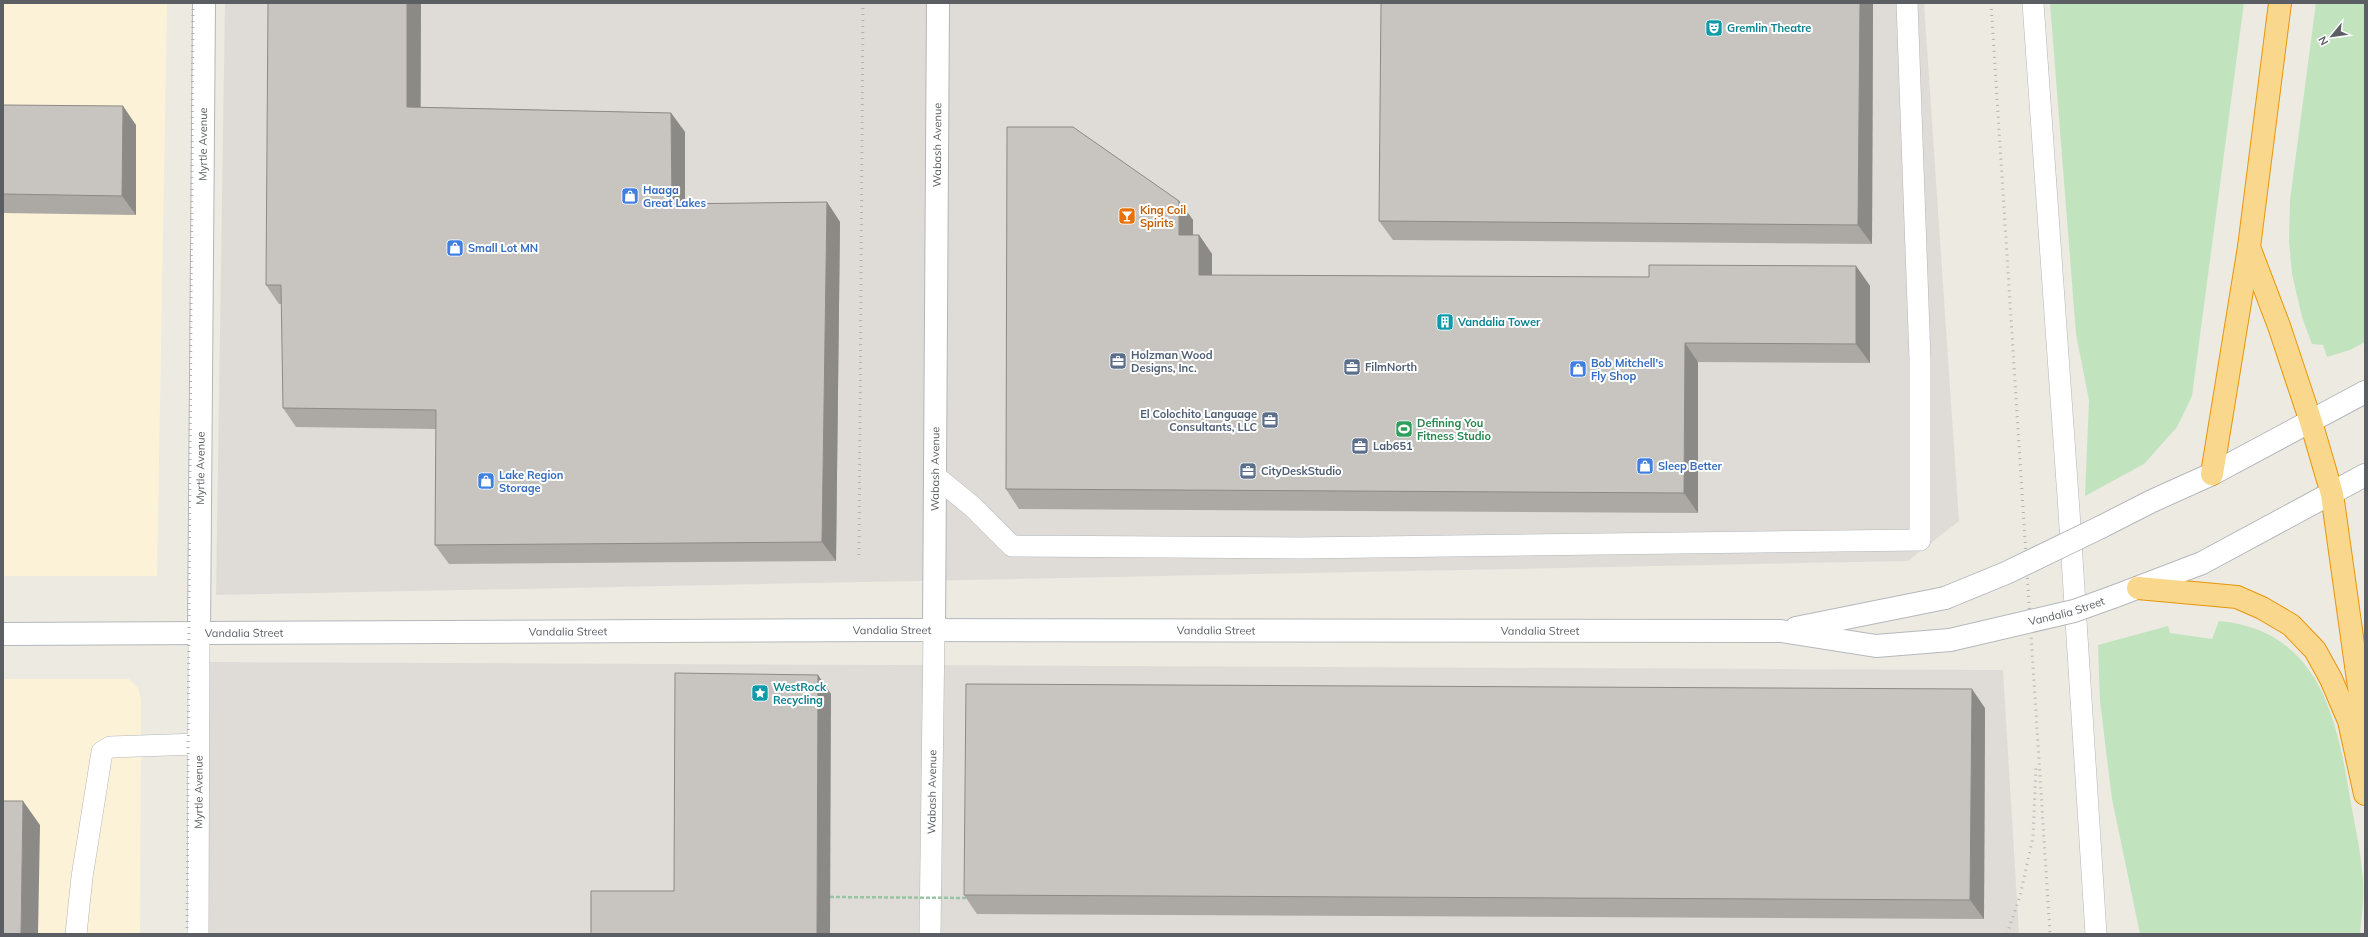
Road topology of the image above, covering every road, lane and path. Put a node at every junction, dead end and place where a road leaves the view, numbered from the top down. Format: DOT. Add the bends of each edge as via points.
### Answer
graph roads {
  1 [pos="204,3"];
  2 [pos="938,3"];
  3 [pos="1907,3"];
  4 [pos="2033,3"];
  5 [pos="2280,3"];
  6 [pos="2249,247"];
  7 [pos="2365,392"];
  8 [pos="2311,422"];
  9 [pos="2212,474"];
  10 [pos="934,476"];
  11 [pos="2365,476"];
  12 [pos="2332,494"];
  13 [pos="2071,542"];
  14 [pos="2138,588"];
  15 [pos="2076,611"];
  16 [pos="934,630"];
  17 [pos="1781,631"];
  18 [pos="199,633"];
  19 [pos="3,634"];
  20 [pos="2365,730"];
  21 [pos="198,744"];
  22 [pos="2365,794"];
  23 [pos="830,897"];
  24 [pos="970,898"];
  25 [pos="76,934"];
  26 [pos="198,934"];
  27 [pos="930,934"];
  28 [pos="2096,934"];
  1 -- 18 [label="main road, Myrtle Avenue"];
  2 -- 10 [label="main road, Wabash Avenue"];
  3 -- 10 [label="lane" via="1920,359 1920,540 1301,548 1012,546 973,508"];
  4 -- 13 [label="lane"];
  5 -- 6 [label="highway"];
  6 -- 8 [label="highway" via="2280,326"];
  6 -- 9 [label="highway"];
  7 -- 8 [label="main road, Vandalia Street"];
  8 -- 9 [label="main road, Vandalia Street"];
  8 -- 12 [label="highway"];
  9 -- 13 [label="main road, Vandalia Street, bridge"];
  10 -- 16 [label="main road, Wabash Avenue"];
  11 -- 12 [label="main road, Vandalia Street"];
  12 -- 14 [label="main road, Vandalia Street" via="2202,563"];
  12 -- 20 [label="highway"];
  13 -- 15 [label="lane"];
  13 -- 17 [label="main road, Vandalia Street, bridge" via="1945,598"];
  14 -- 15 [label="main road, Vandalia Street, bridge"];
  14 -- 22 [label="highway" via="2237,597 2291,625 2315,650 2331,679 2349,721"];
  15 -- 17 [label="main road, Vandalia Street, bridge" via="1950,640 1876,646"];
  15 -- 28 [label="lane"];
  16 -- 17 [label="main road, Vandalia Street"];
  16 -- 18 [label="main road, Vandalia Street"];
  16 -- 27 [label="lane, Wabash Avenue"];
  18 -- 19 [label="main road, Vandalia Street"];
  18 -- 21 [label="lane, Myrtle Avenue"];
  21 -- 25 [label="lane" via="110,747 102,752 82,877"];
  21 -- 26 [label="lane, Myrtle Avenue"];
  23 -- 24 [label="path, bridge"];
}
